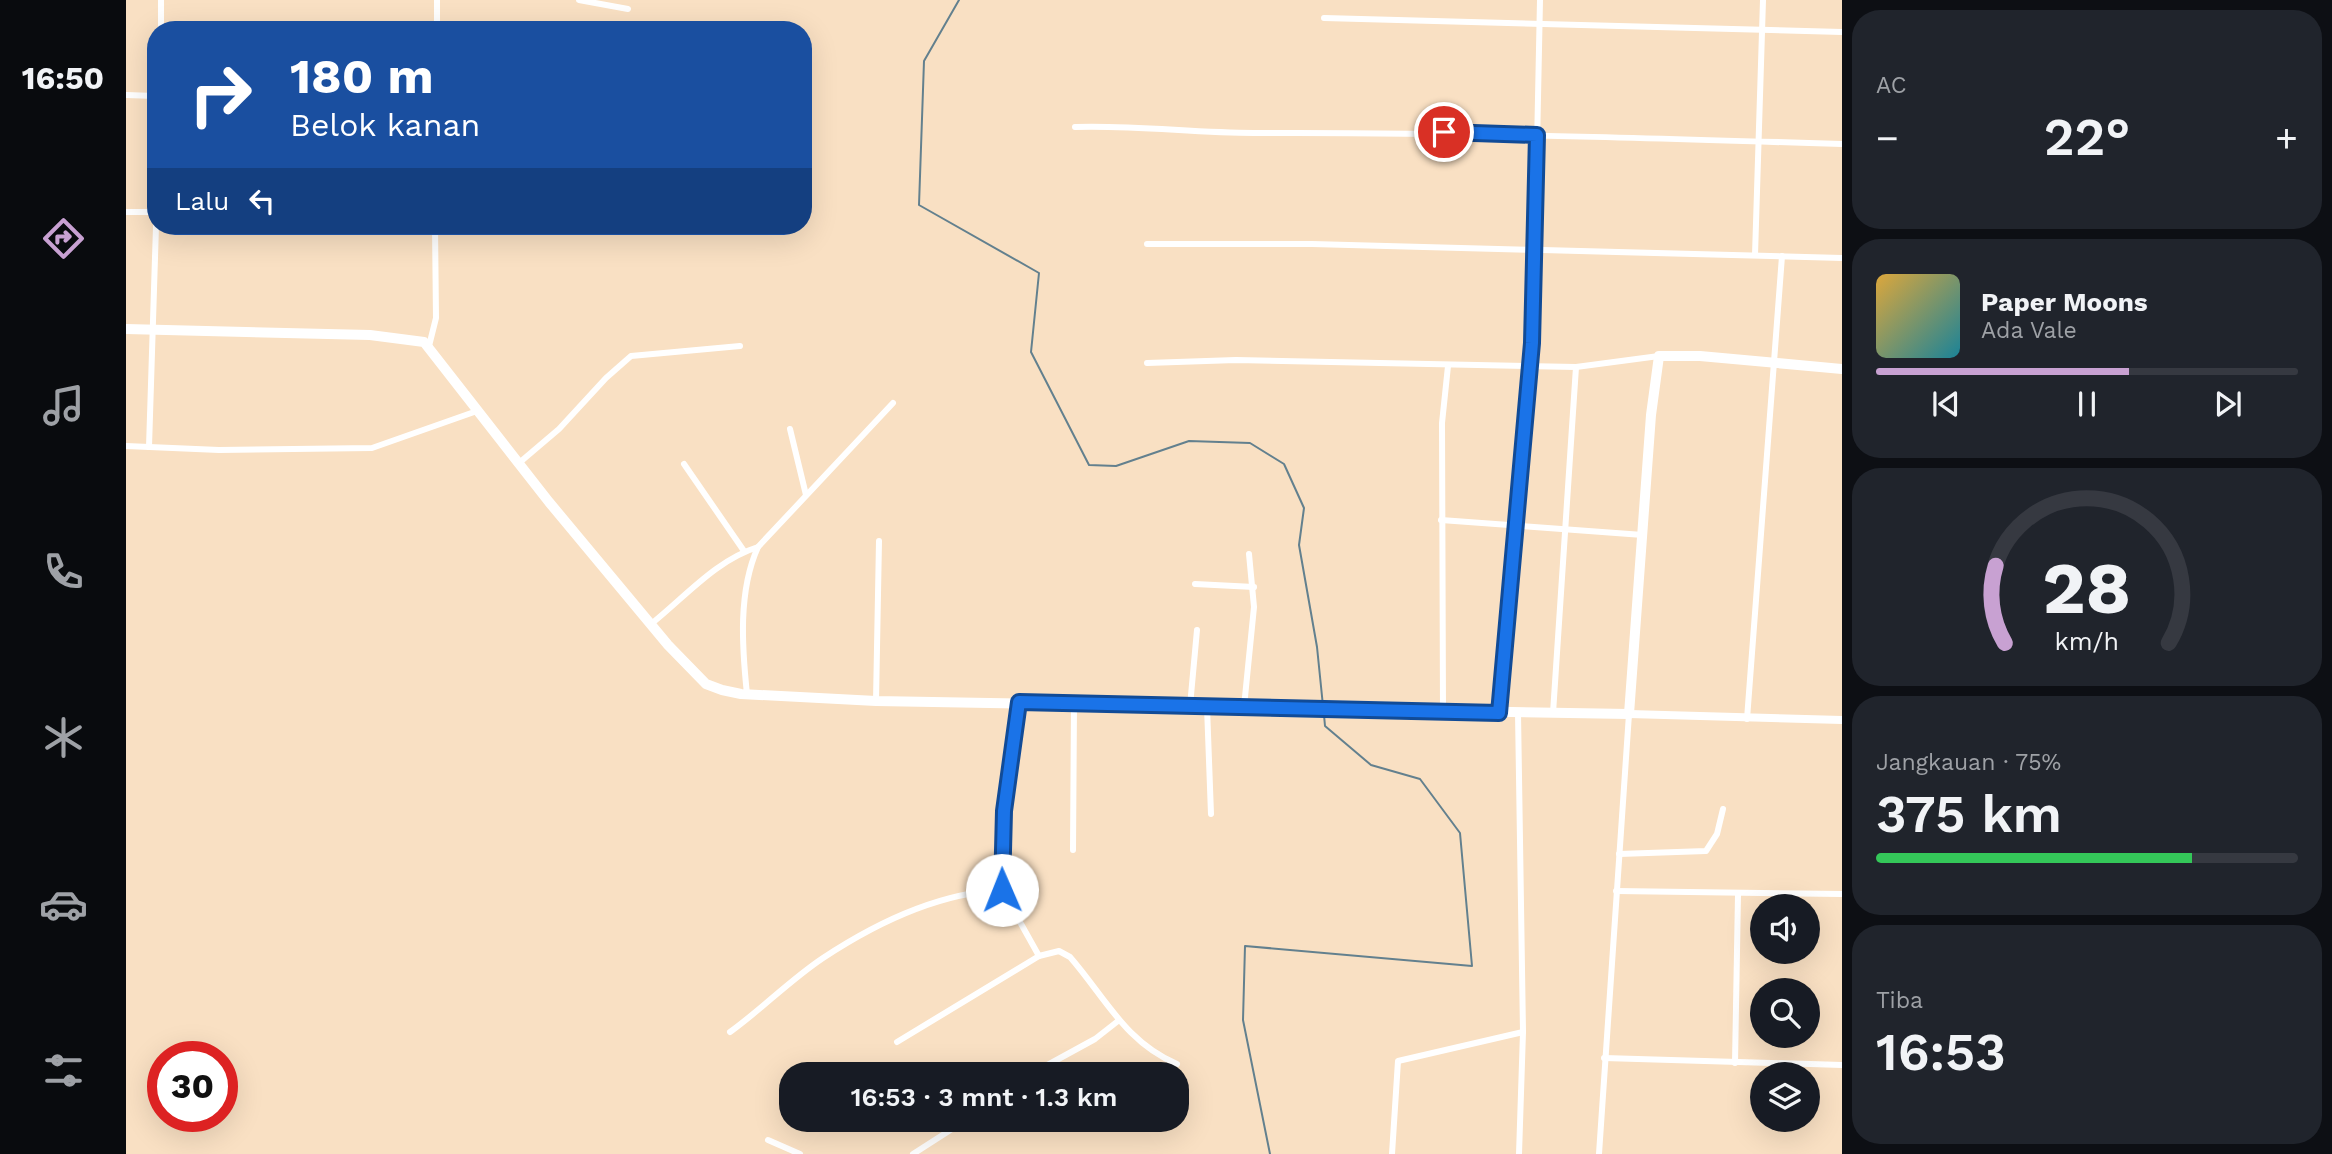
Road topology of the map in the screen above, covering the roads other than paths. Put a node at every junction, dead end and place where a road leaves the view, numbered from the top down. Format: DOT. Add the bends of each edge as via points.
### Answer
graph roads {
  1 [pos="161,0"];
  2 [pos="436,0"];
  3 [pos="579,0"];
  4 [pos="1540,0"];
  5 [pos="1763,0"];
  6 [pos="628,9"];
  7 [pos="1324,18"];
  8 [pos="161,21"];
  9 [pos="437,21"];
  10 [pos="1540,23"];
  11 [pos="1762,30"];
  12 [pos="1842,32"];
  13 [pos="126,95"];
  14 [pos="147,96"];
  15 [pos="1074,127"];
  16 [pos="1537,135"];
  17 [pos="1757,142"];
  18 [pos="1842,144"];
  19 [pos="126,212"];
  20 [pos="147,212"];
  21 [pos="156,235"];
  22 [pos="435,235"];
  23 [pos="1147,244"];
  24 [pos="1535,250"];
  25 [pos="1755,255"];
  26 [pos="1782,256"];
  27 [pos="1842,258"];
  28 [pos="126,329"];
  29 [pos="153,330"];
  30 [pos="740,345"];
  31 [pos="429,346"];
  32 [pos="1659,356"];
  33 [pos="1147,363"];
  34 [pos="1775,363"];
  35 [pos="1448,366"];
  36 [pos="1530,366"];
  37 [pos="1576,367"];
  38 [pos="1842,369"];
  39 [pos="893,403"];
  40 [pos="477,411"];
  41 [pos="790,429"];
  42 [pos="126,446"];
  43 [pos="149,447"];
  44 [pos="519,463"];
  45 [pos="684,464"];
  46 [pos="806,495"];
  47 [pos="1441,520"];
  48 [pos="1514,526"];
  49 [pos="1564,530"];
  50 [pos="1643,535"];
  51 [pos="879,541"];
  52 [pos="758,547"];
  53 [pos="744,551"];
  54 [pos="1250,554"];
  55 [pos="1195,584"];
  56 [pos="1254,587"];
  57 [pos="650,624"];
  58 [pos="1197,630"];
  59 [pos="747,694"];
  60 [pos="876,701"];
  61 [pos="1019,702"];
  62 [pos="1074,705"];
  63 [pos="1191,706"];
  64 [pos="1207,707"];
  65 [pos="1244,707"];
  66 [pos="1443,712"];
  67 [pos="1499,713"];
  68 [pos="1518,713"];
  69 [pos="1553,713"];
  70 [pos="1629,714"];
  71 [pos="1748,719"];
  72 [pos="1842,720"];
  73 [pos="1723,809"];
  74 [pos="1211,814"];
  75 [pos="1073,850"];
  76 [pos="1619,854"];
  77 [pos="1002,890"];
  78 [pos="1616,891"];
  79 [pos="1842,894"];
  80 [pos="1738,895"];
  81 [pos="1039,956"];
  82 [pos="1118,1021"];
  83 [pos="730,1032"];
  84 [pos="1523,1032"];
  85 [pos="897,1042"];
  86 [pos="1604,1058"];
  87 [pos="1053,1062"];
  88 [pos="1173,1062"];
  89 [pos="1735,1063"];
  90 [pos="1842,1065"];
  91 [pos="947,1132"];
  92 [pos="768,1140"];
  93 [pos="800,1154"];
  94 [pos="913,1154"];
  95 [pos="1392,1154"];
  96 [pos="1519,1154"];
  97 [pos="1599,1154"];
  1 -- 8 [label="street"];
  2 -- 9 [label="street"];
  3 -- 6 [label="street"];
  4 -- 10 [label="street"];
  5 -- 11 [label="street"];
  7 -- 10 [label="street"];
  10 -- 11 [label="street"];
  10 -- 16 [label="street"];
  11 -- 12 [label="street"];
  11 -- 17 [label="street"];
  13 -- 14 [label="street"];
  15 -- 16 [label="street"];
  16 -- 17 [label="street"];
  16 -- 24 [label="street"];
  17 -- 18 [label="street"];
  17 -- 25 [label="street"];
  19 -- 20 [label="street"];
  21 -- 29 [label="street"];
  22 -- 31 [label="street" via="436,318"];
  23 -- 24 [label="street"];
  24 -- 25 [label="street"];
  24 -- 36 [label="street"];
  25 -- 26 [label="street"];
  26 -- 27 [label="street"];
  26 -- 34 [label="street"];
  28 -- 29 [label="highway"];
  29 -- 31 [label="highway" via="394,337"];
  29 -- 43 [label="street"];
  30 -- 44 [label="street" via="631,355"];
  31 -- 40 [label="highway"];
  32 -- 34 [label="highway"];
  32 -- 37 [label="street"];
  32 -- 50 [label="highway"];
  33 -- 35 [label="street" via="1236,360"];
  34 -- 38 [label="highway"];
  34 -- 71 [label="street"];
  35 -- 36 [label="street"];
  35 -- 47 [label="street"];
  36 -- 37 [label="street"];
  36 -- 48 [label="street"];
  37 -- 49 [label="street"];
  39 -- 46 [label="street"];
  40 -- 43 [label="street" via="372,448"];
  40 -- 44 [label="highway"];
  41 -- 46 [label="street"];
  42 -- 43 [label="street"];
  44 -- 57 [label="highway"];
  45 -- 53 [label="street"];
  46 -- 52 [label="street"];
  47 -- 48 [label="street"];
  47 -- 66 [label="street"];
  48 -- 49 [label="street"];
  48 -- 67 [label="street"];
  49 -- 50 [label="street"];
  49 -- 69 [label="street"];
  50 -- 70 [label="highway"];
  51 -- 60 [label="street"];
  52 -- 53 [label="street"];
  52 -- 59 [label="street" via="748,574 743,634"];
  53 -- 57 [label="street"];
  54 -- 56 [label="street"];
  55 -- 56 [label="street"];
  56 -- 65 [label="street"];
  57 -- 59 [label="highway" via="706,684"];
  58 -- 63 [label="street"];
  59 -- 60 [label="highway"];
  60 -- 61 [label="highway"];
  61 -- 62 [label="highway"];
  61 -- 77 [label="street" via="1004,811"];
  62 -- 63 [label="highway"];
  62 -- 75 [label="street"];
  63 -- 64 [label="highway"];
  64 -- 65 [label="highway"];
  64 -- 74 [label="street"];
  65 -- 66 [label="highway"];
  66 -- 67 [label="highway"];
  67 -- 68 [label="highway"];
  68 -- 69 [label="highway"];
  68 -- 84 [label="street"];
  69 -- 70 [label="highway"];
  70 -- 71 [label="street"];
  70 -- 76 [label="street"];
  71 -- 72 [label="street"];
  73 -- 76 [label="street" via="1717,834 1706,851"];
  76 -- 78 [label="street"];
  77 -- 81 [label="street"];
  77 -- 83 [label="street" via="940,899 862,934 822,959"];
  78 -- 80 [label="street"];
  78 -- 86 [label="street"];
  79 -- 80 [label="street"];
  80 -- 89 [label="street"];
  81 -- 82 [label="street" via="1051,951 1068,954"];
  81 -- 85 [label="street"];
  82 -- 87 [label="street"];
  82 -- 88 [label="street" via="1147,1049"];
  84 -- 95 [label="street" via="1398,1060"];
  84 -- 96 [label="street"];
  86 -- 89 [label="street"];
  86 -- 97 [label="street"];
  89 -- 90 [label="street"];
  91 -- 94 [label="street"];
  92 -- 93 [label="street"];
}
